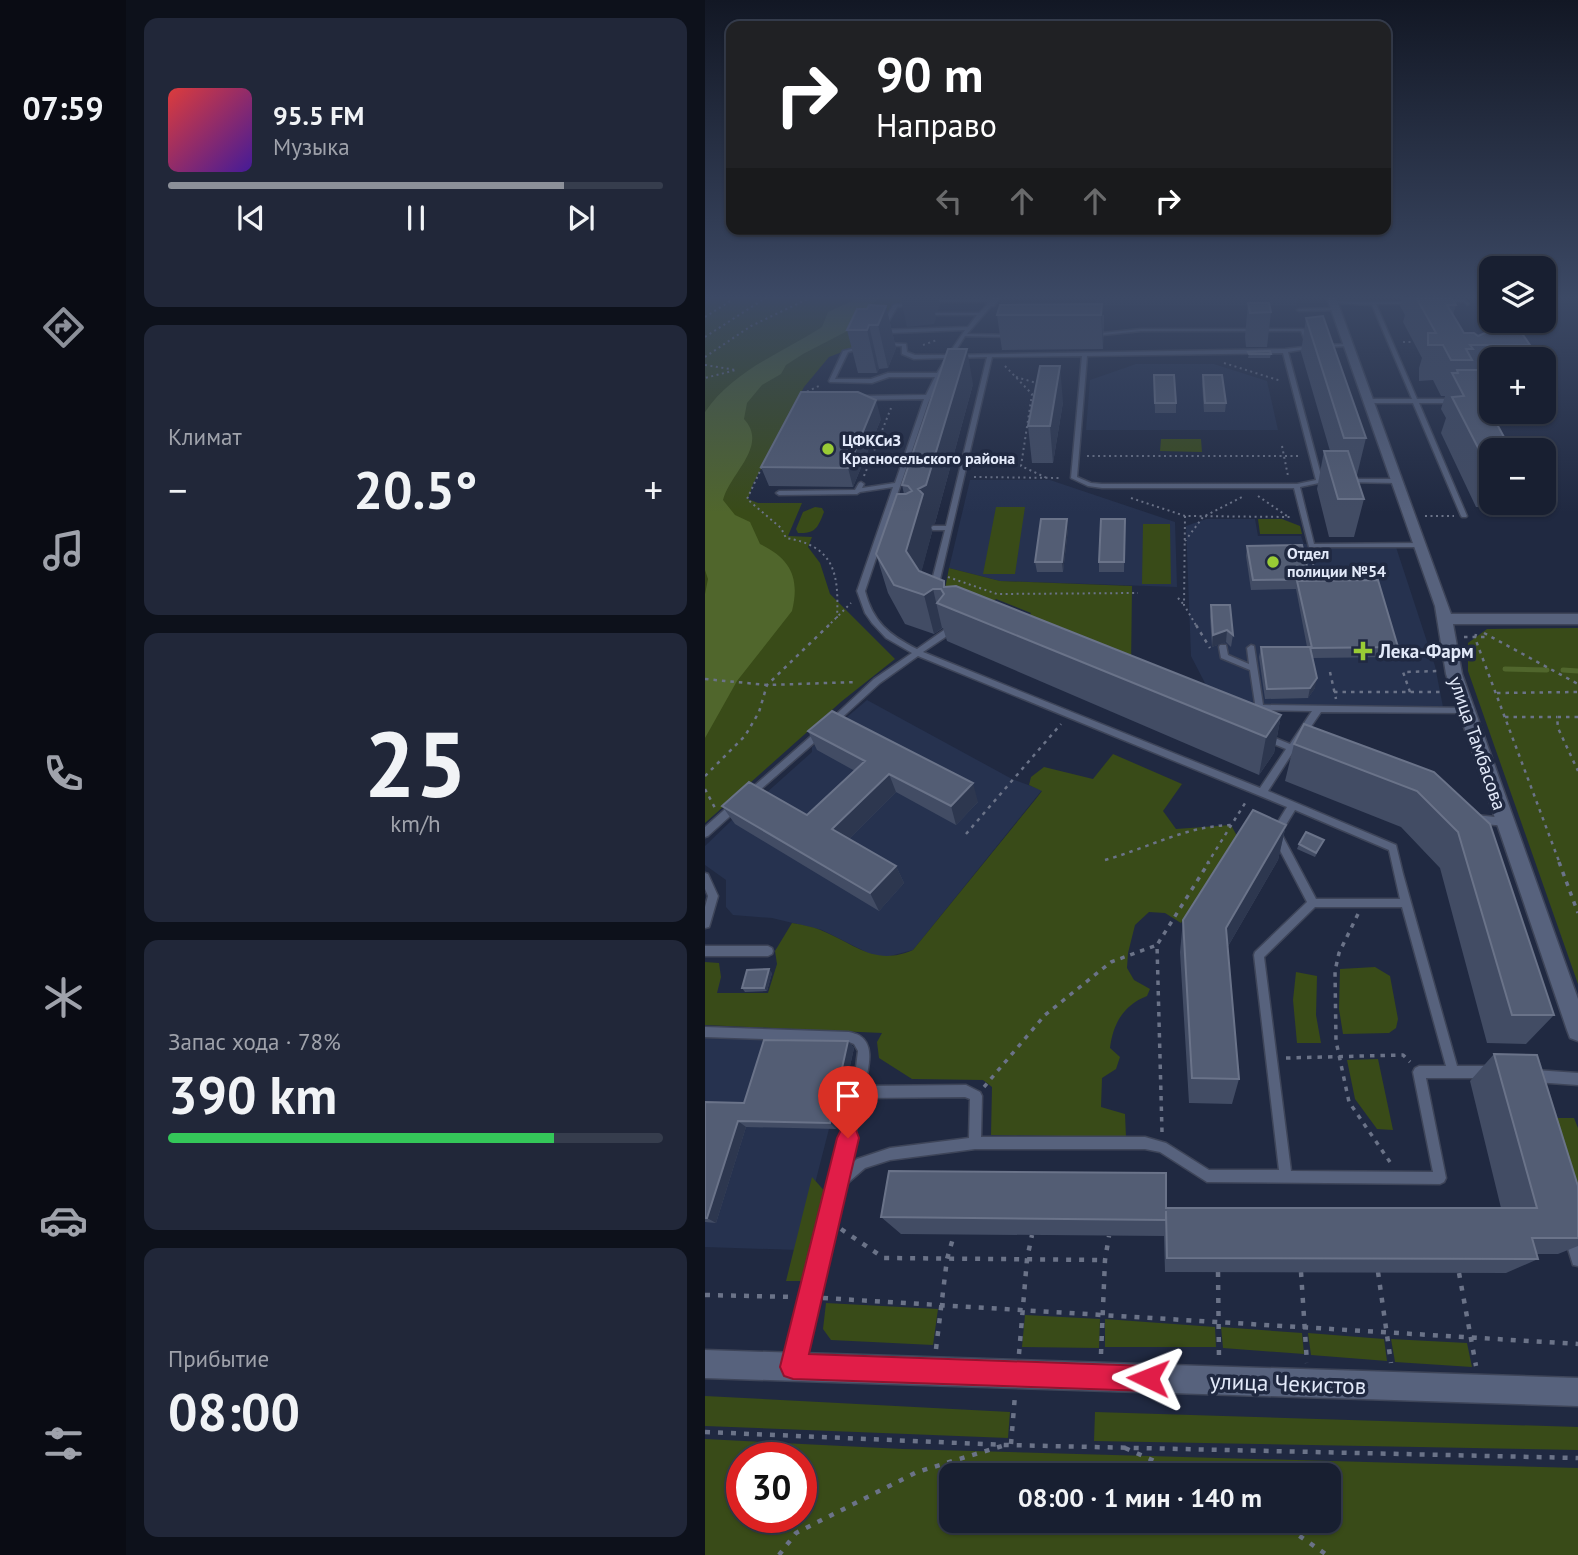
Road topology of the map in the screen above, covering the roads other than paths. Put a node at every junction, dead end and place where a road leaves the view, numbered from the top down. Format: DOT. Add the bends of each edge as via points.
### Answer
graph roads {
  1 [pos="838,368"];
  2 [pos="942,368"];
  3 [pos="988,368"];
  4 [pos="1084,368"];
  5 [pos="1290,368"];
  6 [pos="1356,368"];
  7 [pos="1402,368"];
  8 [pos="937,375"];
  9 [pos="949,375"];
  10 [pos="973,375"];
  11 [pos="985,375"];
  12 [pos="927,397"];
  13 [pos="846,398"];
  14 [pos="1368,401"];
  15 [pos="1416,401"];
  16 [pos="1466,401"];
  17 [pos="1319,481"];
  18 [pos="1397,481"];
  19 [pos="897,485"];
  20 [pos="1298,486"];
  21 [pos="779,493"];
  22 [pos="1465,516"];
  23 [pos="883,528"];
  24 [pos="894,528"];
  25 [pos="933,528"];
  26 [pos="948,528"];
  27 [pos="1421,545"];
  28 [pos="938,595"];
  29 [pos="1446,619"];
  30 [pos="1578,620"];
  31 [pos="947,632"];
  32 [pos="1251,648"];
  33 [pos="1223,652"];
  34 [pos="918,653"];
  35 [pos="1254,669"];
  36 [pos="1318,709"];
  37 [pos="1466,710"];
  38 [pos="1255,733"];
  39 [pos="1291,748"];
  40 [pos="1304,753"];
  41 [pos="1258,790"];
  42 [pos="1293,805"];
  43 [pos="1469,818"];
  44 [pos="1505,822"];
  45 [pos="705,833"];
  46 [pos="705,877"];
  47 [pos="1313,903"];
  48 [pos="1406,903"];
  49 [pos="705,923"];
  50 [pos="705,951"];
  51 [pos="768,951"];
  52 [pos="1578,1030"];
  53 [pos="705,1032"];
  54 [pos="1453,1072"];
  55 [pos="1501,1073"];
  56 [pos="1578,1079"];
  57 [pos="1526,1089"];
  58 [pos="859,1092"];
  59 [pos="975,1143"];
  60 [pos="1286,1176"];
  61 [pos="838,1184"];
  62 [pos="1566,1221"];
  63 [pos="1578,1261"];
  64 [pos="705,1363"];
  65 [pos="793,1367"];
  66 [pos="1578,1392"];
  1 -- 8 [label="lane" via="832,381"];
  2 -- 8 [label="lane"];
  3 -- 11 [label="lane"];
  4 -- 20 [label="lane" via="1074,478 1102,486"];
  5 -- 17 [label="lane"];
  6 -- 14 [label="street, улица Тамбасова"];
  7 -- 15 [label="lane"];
  8 -- 9 [label="lane"];
  8 -- 12 [label="lane"];
  10 -- 11 [label="lane"];
  11 -- 26 [label="lane"];
  12 -- 13 [label="lane"];
  12 -- 19 [label="lane"];
  14 -- 15 [label="lane"];
  14 -- 18 [label="street, улица Тамбасова"];
  15 -- 16 [label="lane"];
  15 -- 22 [label="lane"];
  17 -- 18 [label="lane"];
  17 -- 20 [label="lane"];
  18 -- 27 [label="street, улица Тамбасова"];
  19 -- 21 [label="lane" via="859,487 857,492"];
  19 -- 23 [label="lane"];
  20 -- 27 [label="lane" via="1311,546"];
  23 -- 24 [label="lane"];
  23 -- 34 [label="lane" via="861,592 865,611 888,637"];
  25 -- 26 [label="lane"];
  26 -- 28 [label="lane" via="933,586"];
  27 -- 29 [label="street, улица Тамбасова"];
  29 -- 30 [label="street"];
  29 -- 37 [label="street, улица Тамбасова" via="1454,674"];
  31 -- 34 [label="lane"];
  32 -- 35 [label="lane"];
  33 -- 35 [label="lane"];
  34 -- 41 [label="lane"];
  34 -- 45 [label="lane" via="877,681"];
  35 -- 36 [label="lane" via="1259,708"];
  36 -- 37 [label="lane"];
  36 -- 39 [label="lane"];
  37 -- 44 [label="street, улица Тамбасова"];
  38 -- 39 [label="lane"];
  39 -- 40 [label="lane"];
  39 -- 41 [label="lane"];
  41 -- 42 [label="lane"];
  42 -- 47 [label="lane" via="1276,833"];
  42 -- 48 [label="lane" via="1393,848"];
  43 -- 44 [label="lane"];
  44 -- 52 [label="street, улица Тамбасова"];
  46 -- 49 [label="lane" via="713,896"];
  47 -- 48 [label="lane"];
  47 -- 60 [label="lane" via="1259,955"];
  48 -- 54 [label="lane"];
  50 -- 51 [label="lane"];
  53 -- 58 [label="lane" via="858,1040 864,1050"];
  54 -- 55 [label="lane"];
  54 -- 60 [label="lane" via="1419,1072 1440,1178"];
  56 -- 57 [label="lane" via="1522,1076"];
  58 -- 59 [label="lane" via="966,1091 976,1096"];
  58 -- 61 [label="lane"];
  59 -- 60 [label="lane" via="1145,1143 1162,1147 1207,1176"];
  59 -- 61 [label="lane" via="890,1154 861,1163"];
  61 -- 65 [label="lane"];
  62 -- 63 [label="lane"];
  64 -- 65 [label="street, улица Чекистов"];
  65 -- 66 [label="street, улица Чекистов"];
}
